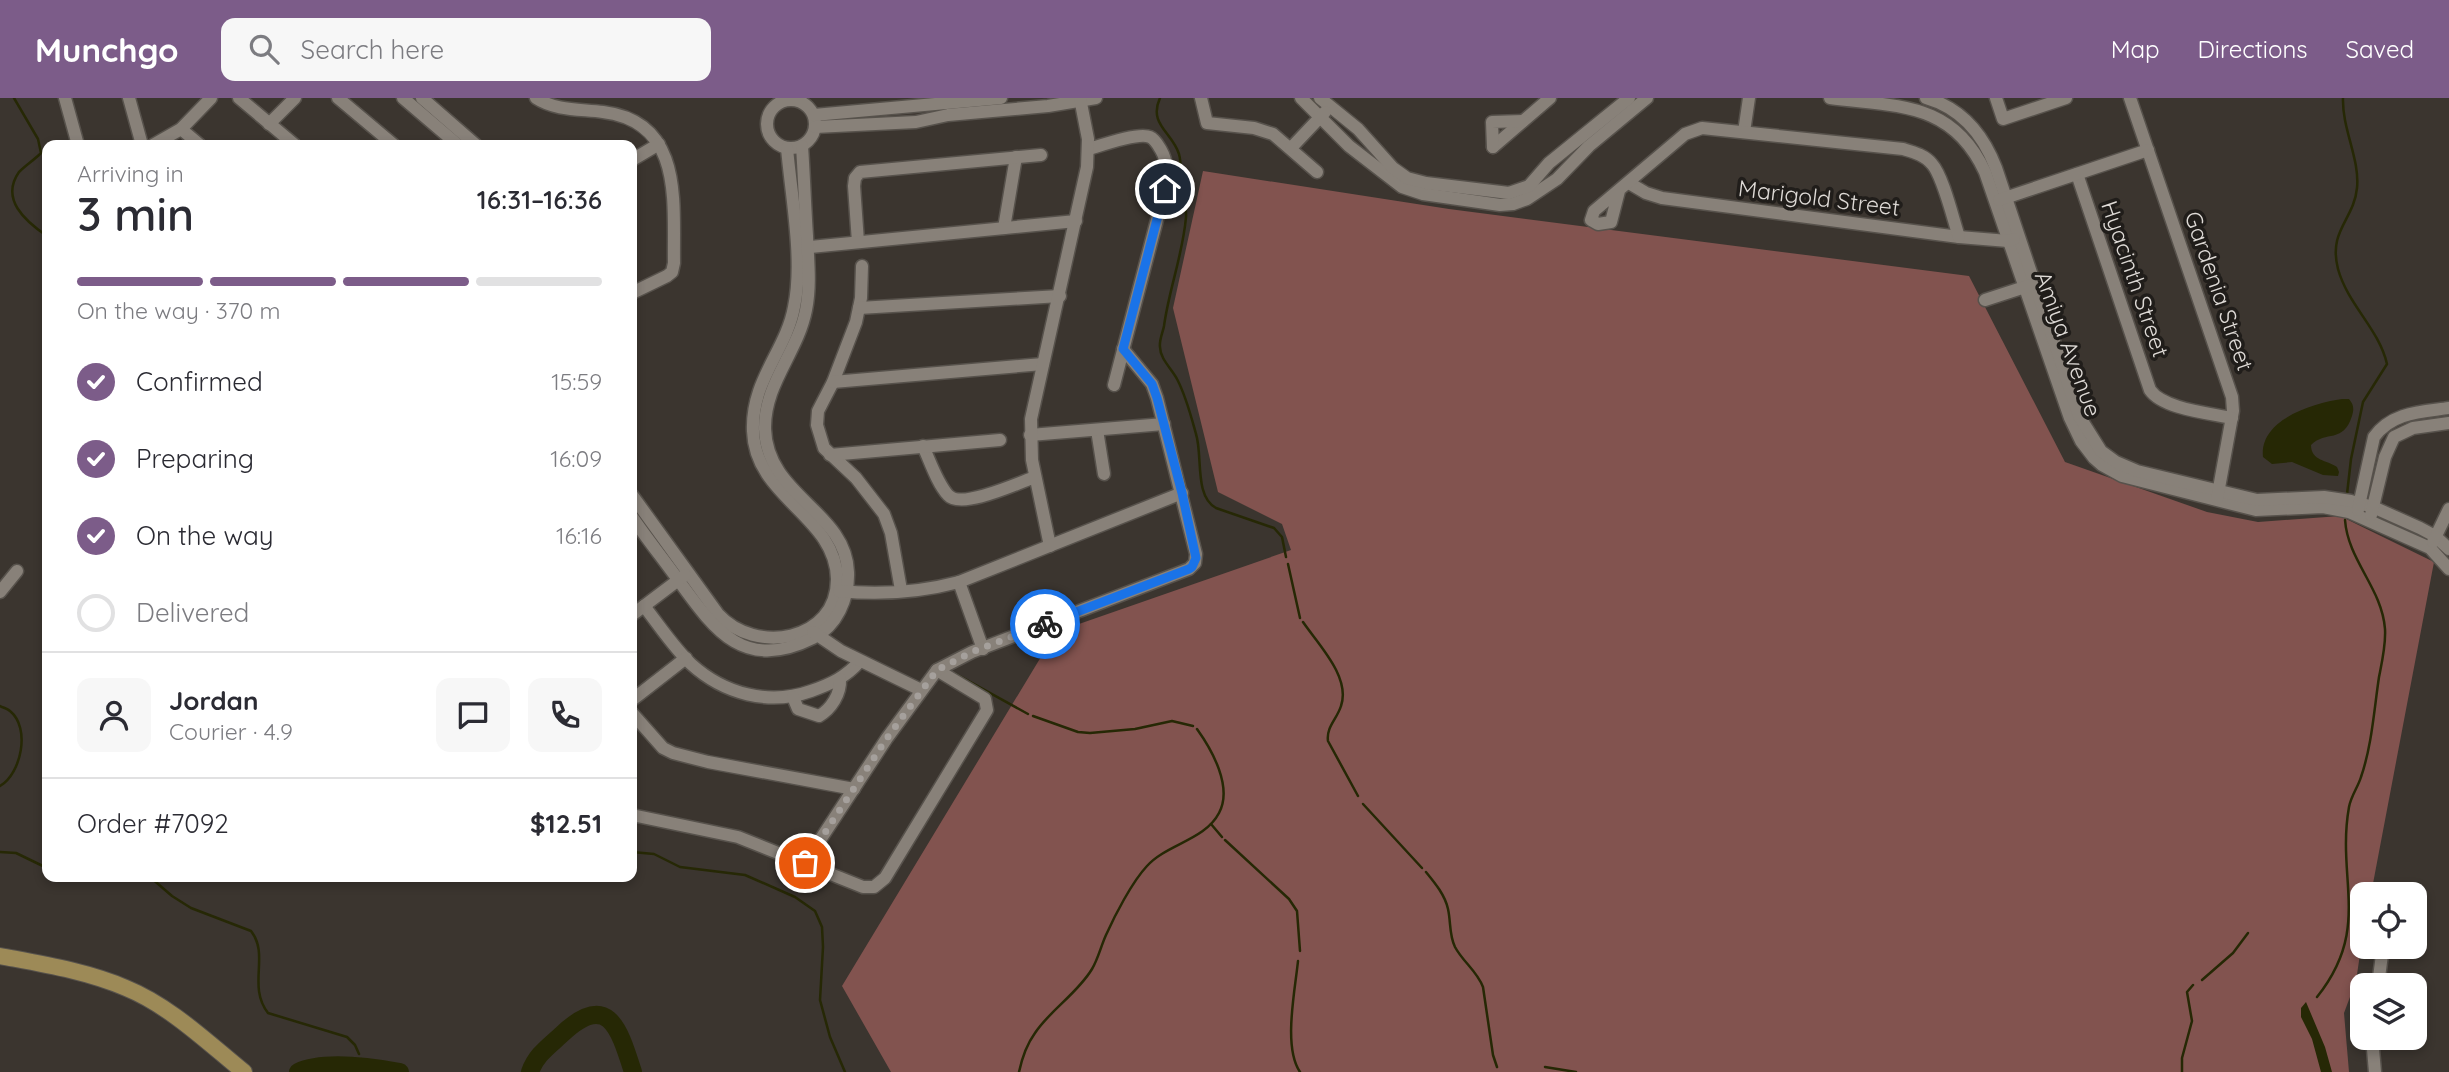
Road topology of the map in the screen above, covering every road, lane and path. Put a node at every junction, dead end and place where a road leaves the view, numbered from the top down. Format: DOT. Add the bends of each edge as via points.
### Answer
graph roads {
  1 [pos="65,98"];
  2 [pos="129,98"];
  3 [pos="239,98"];
  4 [pos="295,98"];
  5 [pos="338,98"];
  6 [pos="403,98"];
  7 [pos="422,98"];
  8 [pos="536,98"];
  9 [pos="1096,98"];
  10 [pos="1201,98"];
  11 [pos="1301,98"];
  12 [pos="1550,98"];
  13 [pos="1629,98"];
  14 [pos="1647,98"];
  15 [pos="1749,98"];
  16 [pos="1830,98"];
  17 [pos="1926,98"];
  18 [pos="1996,98"];
  19 [pos="2065,98"];
  20 [pos="2130,98"];
  21 [pos="790,99"];
  22 [pos="1080,100"];
  23 [pos="204,101"];
  24 [pos="998,101"];
  25 [pos="1539,103"];
  26 [pos="1907,103"];
  27 [pos="1323,107"];
  28 [pos="815,121"];
  29 [pos="1523,121"];
  30 [pos="270,124"];
  31 [pos="181,129"];
  32 [pos="1744,132"];
  33 [pos="77,140"];
  34 [pos="141,140"];
  35 [pos="162,140"];
  36 [pos="194,140"];
  37 [pos="289,140"];
  38 [pos="388,140"];
  39 [pos="452,140"];
  40 [pos="470,140"];
  41 [pos="659,144"];
  42 [pos="802,146"];
  43 [pos="1580,147"];
  44 [pos="787,148"];
  45 [pos="1291,148"];
  46 [pos="1089,149"];
  47 [pos="2148,150"];
  48 [pos="1041,155"];
  49 [pos="637,157"];
  50 [pos="1016,157"];
  51 [pos="1390,171"];
  52 [pos="1317,172"];
  53 [pos="2077,174"];
  54 [pos="2000,199"];
  55 [pos="1076,221"];
  56 [pos="1004,228"];
  57 [pos="1959,237"];
  58 [pos="2014,239"];
  59 [pos="858,242"];
  60 [pos="802,247"];
  61 [pos="862,266"];
  62 [pos="2029,285"];
  63 [pos="637,291"];
  64 [pos="1060,296"];
  65 [pos="1984,300"];
  66 [pos="859,308"];
  67 [pos="1123,349"];
  68 [pos="1043,364"];
  69 [pos="834,382"];
  70 [pos="1114,385"];
  71 [pos="2449,408"];
  72 [pos="2232,418"];
  73 [pos="2387,423"];
  74 [pos="2449,423"];
  75 [pos="1164,424"];
  76 [pos="1097,430"];
  77 [pos="1030,435"];
  78 [pos="2394,437"];
  79 [pos="1000,440"];
  80 [pos="923,446"];
  81 [pos="830,455"];
  82 [pos="1104,474"];
  83 [pos="1035,477"];
  84 [pos="1182,493"];
  85 [pos="2217,496"];
  86 [pos="2358,508"];
  87 [pos="2449,509"];
  88 [pos="2372,513"];
  89 [pos="641,529"];
  90 [pos="2432,542"];
  91 [pos="1050,546"];
  92 [pos="2448,555"];
  93 [pos="17,571"];
  94 [pos="683,576"];
  95 [pos="959,582"];
  96 [pos="901,590"];
  97 [pos="0,592"];
  98 [pos="841,592"];
  99 [pos="644,606"];
  100 [pos="637,611"];
  101 [pos="813,632"];
  102 [pos="983,649"];
  103 [pos="686,658"];
  104 [pos="860,661"];
  105 [pos="937,670"];
  106 [pos="840,679"];
  107 [pos="921,690"];
  108 [pos="637,696"];
  109 [pos="793,697"];
  110 [pos="637,719"];
  111 [pos="854,789"];
  112 [pos="637,816"];
  113 [pos="805,863"];
  114 [pos="0,956"];
  115 [pos="2373,1050"];
  116 [pos="241,1069"];
  117 [pos="2375,1072"];
  1 -- 33 [label="street"];
  2 -- 34 [label="street"];
  3 -- 30 [label="street"];
  4 -- 30 [label="street"];
  5 -- 38 [label="street"];
  6 -- 39 [label="street"];
  7 -- 40 [label="street"];
  8 -- 41 [label="street" via="560,108 618,114 643,127"];
  9 -- 22 [label="street"];
  10 -- 45 [label="street" via="1210,125 1264,131"];
  11 -- 27 [label="street"];
  12 -- 25 [label="street"];
  13 -- 43 [label="street"];
  14 -- 43 [label="street"];
  15 -- 32 [label="street"];
  16 -- 26 [label="street, Amiya Avenue"];
  17 -- 54 [label="street, Amiya Avenue" via="1953,109 1982,138 1992,157"];
  18 -- 19 [label="street" via="2003,119"];
  20 -- 47 [label="street, Gardenia Street"];
  21 -- 28 [label="street" via="807,105"];
  21 -- 44 [label="street" via="771,110 767,125 773,140"];
  22 -- 24 [label="street"];
  22 -- 46 [label="street"];
  23 -- 31 [label="street"];
  24 -- 28 [label="street" via="907,123"];
  25 -- 29 [label="street"];
  26 -- 54 [label="street, Amiya Avenue" via="1942,119 1961,134"];
  27 -- 45 [label="street"];
  27 -- 51 [label="street" via="1358,129"];
  27 -- 51 [label="street" via="1349,146"];
  28 -- 42 [label="street" via="811,138"];
  30 -- 37 [label="street"];
  31 -- 35 [label="street"];
  31 -- 36 [label="street"];
  32 -- 57 [label="street" via="1920,154 1938,173"];
  32 -- 57 [label="street, Marigold Street" via="1694,130 1624,187 1662,198"];
  41 -- 49 [label="street"];
  41 -- 63 [label="street" via="671,178 674,263 667,276"];
  42 -- 44 [label="street"];
  42 -- 60 [label="street"];
  43 -- 51 [label="street" via="1558,179 1493,205 1423,194 1402,187"];
  44 -- 60 [label="street"];
  45 -- 52 [label="street"];
  46 -- 55 [label="street"];
  46 -- 67 [label="street" via="1149,136 1161,149 1167,168"];
  47 -- 53 [label="street"];
  47 -- 72 [label="street, Gardenia Street" via="2227,380"];
  48 -- 50 [label="street"];
  50 -- 56 [label="street"];
  50 -- 59 [label="street" via="854,173"];
  53 -- 54 [label="street"];
  53 -- 72 [label="street, Hyacinth Street" via="2155,396"];
  54 -- 58 [label="street, Amiya Avenue"];
  55 -- 56 [label="street"];
  55 -- 64 [label="street"];
  56 -- 59 [label="street"];
  57 -- 58 [label="street, Marigold Street"];
  58 -- 62 [label="street, Amiya Avenue"];
  59 -- 60 [label="street"];
  60 -- 98 [label="street" via="809,275 806,311 770,395 766,442 783,480 840,543 847,562"];
  61 -- 66 [label="street"];
  62 -- 65 [label="street"];
  62 -- 85 [label="street, Amiya Avenue" via="2079,415 2101,451 2137,471"];
  64 -- 66 [label="street"];
  64 -- 68 [label="street"];
  66 -- 69 [label="street"];
  67 -- 70 [label="street"];
  67 -- 75 [label="street" via="1152,384"];
  68 -- 69 [label="street"];
  68 -- 77 [label="street"];
  69 -- 81 [label="street" via="818,411 817,425"];
  71 -- 73 [label="street" via="2403,415"];
  72 -- 85 [label="street, Gardenia Street"];
  73 -- 78 [label="street"];
  73 -- 86 [label="street" via="2374,437"];
  74 -- 78 [label="street" via="2413,428"];
  75 -- 76 [label="street"];
  75 -- 84 [label="street"];
  76 -- 77 [label="street"];
  76 -- 82 [label="street"];
  77 -- 83 [label="street"];
  78 -- 88 [label="street"];
  79 -- 80 [label="street"];
  80 -- 81 [label="street"];
  80 -- 83 [label="street" via="954,503"];
  81 -- 96 [label="street" via="856,478 884,514"];
  83 -- 91 [label="street"];
  84 -- 91 [label="street"];
  84 -- 102 [label="street" via="1196,554 1192,567"];
  85 -- 86 [label="street, Amiya Avenue" via="2257,500 2324,496"];
  86 -- 88 [label="street, Amiya Avenue"];
  87 -- 90 [label="street"];
  88 -- 90 [label="street, Amiya Avenue"];
  89 -- 94 [label="street"];
  90 -- 92 [label="street, Amiya Avenue"];
  91 -- 95 [label="street"];
  93 -- 97 [label="street"];
  94 -- 99 [label="street"];
  94 -- 101 [label="street" via="710,623 741,646 785,649"];
  95 -- 96 [label="street"];
  95 -- 102 [label="street"];
  96 -- 98 [label="street"];
  98 -- 101 [label="street" via="841,610 827,629"];
  99 -- 100 [label="street"];
  99 -- 103 [label="street"];
  101 -- 104 [label="street"];
  102 -- 105 [label="street"];
  103 -- 108 [label="street"];
  103 -- 109 [label="street" via="733,691"];
  104 -- 106 [label="street"];
  104 -- 107 [label="street"];
  105 -- 107 [label="street"];
  105 -- 113 [label="street" via="985,699 987,710 885,878 874,887 863,887"];
  106 -- 109 [label="street"];
  106 -- 109 [label="street" via="839,691 819,716 798,709"];
  107 -- 111 [label="street"];
  110 -- 111 [label="street" via="673,753"];
  111 -- 113 [label="street"];
  112 -- 113 [label="street" via="738,837"];
  114 -- 116 [label="main road" via="127,988 169,1012"];
  115 -- 117 [label="street"];
}
